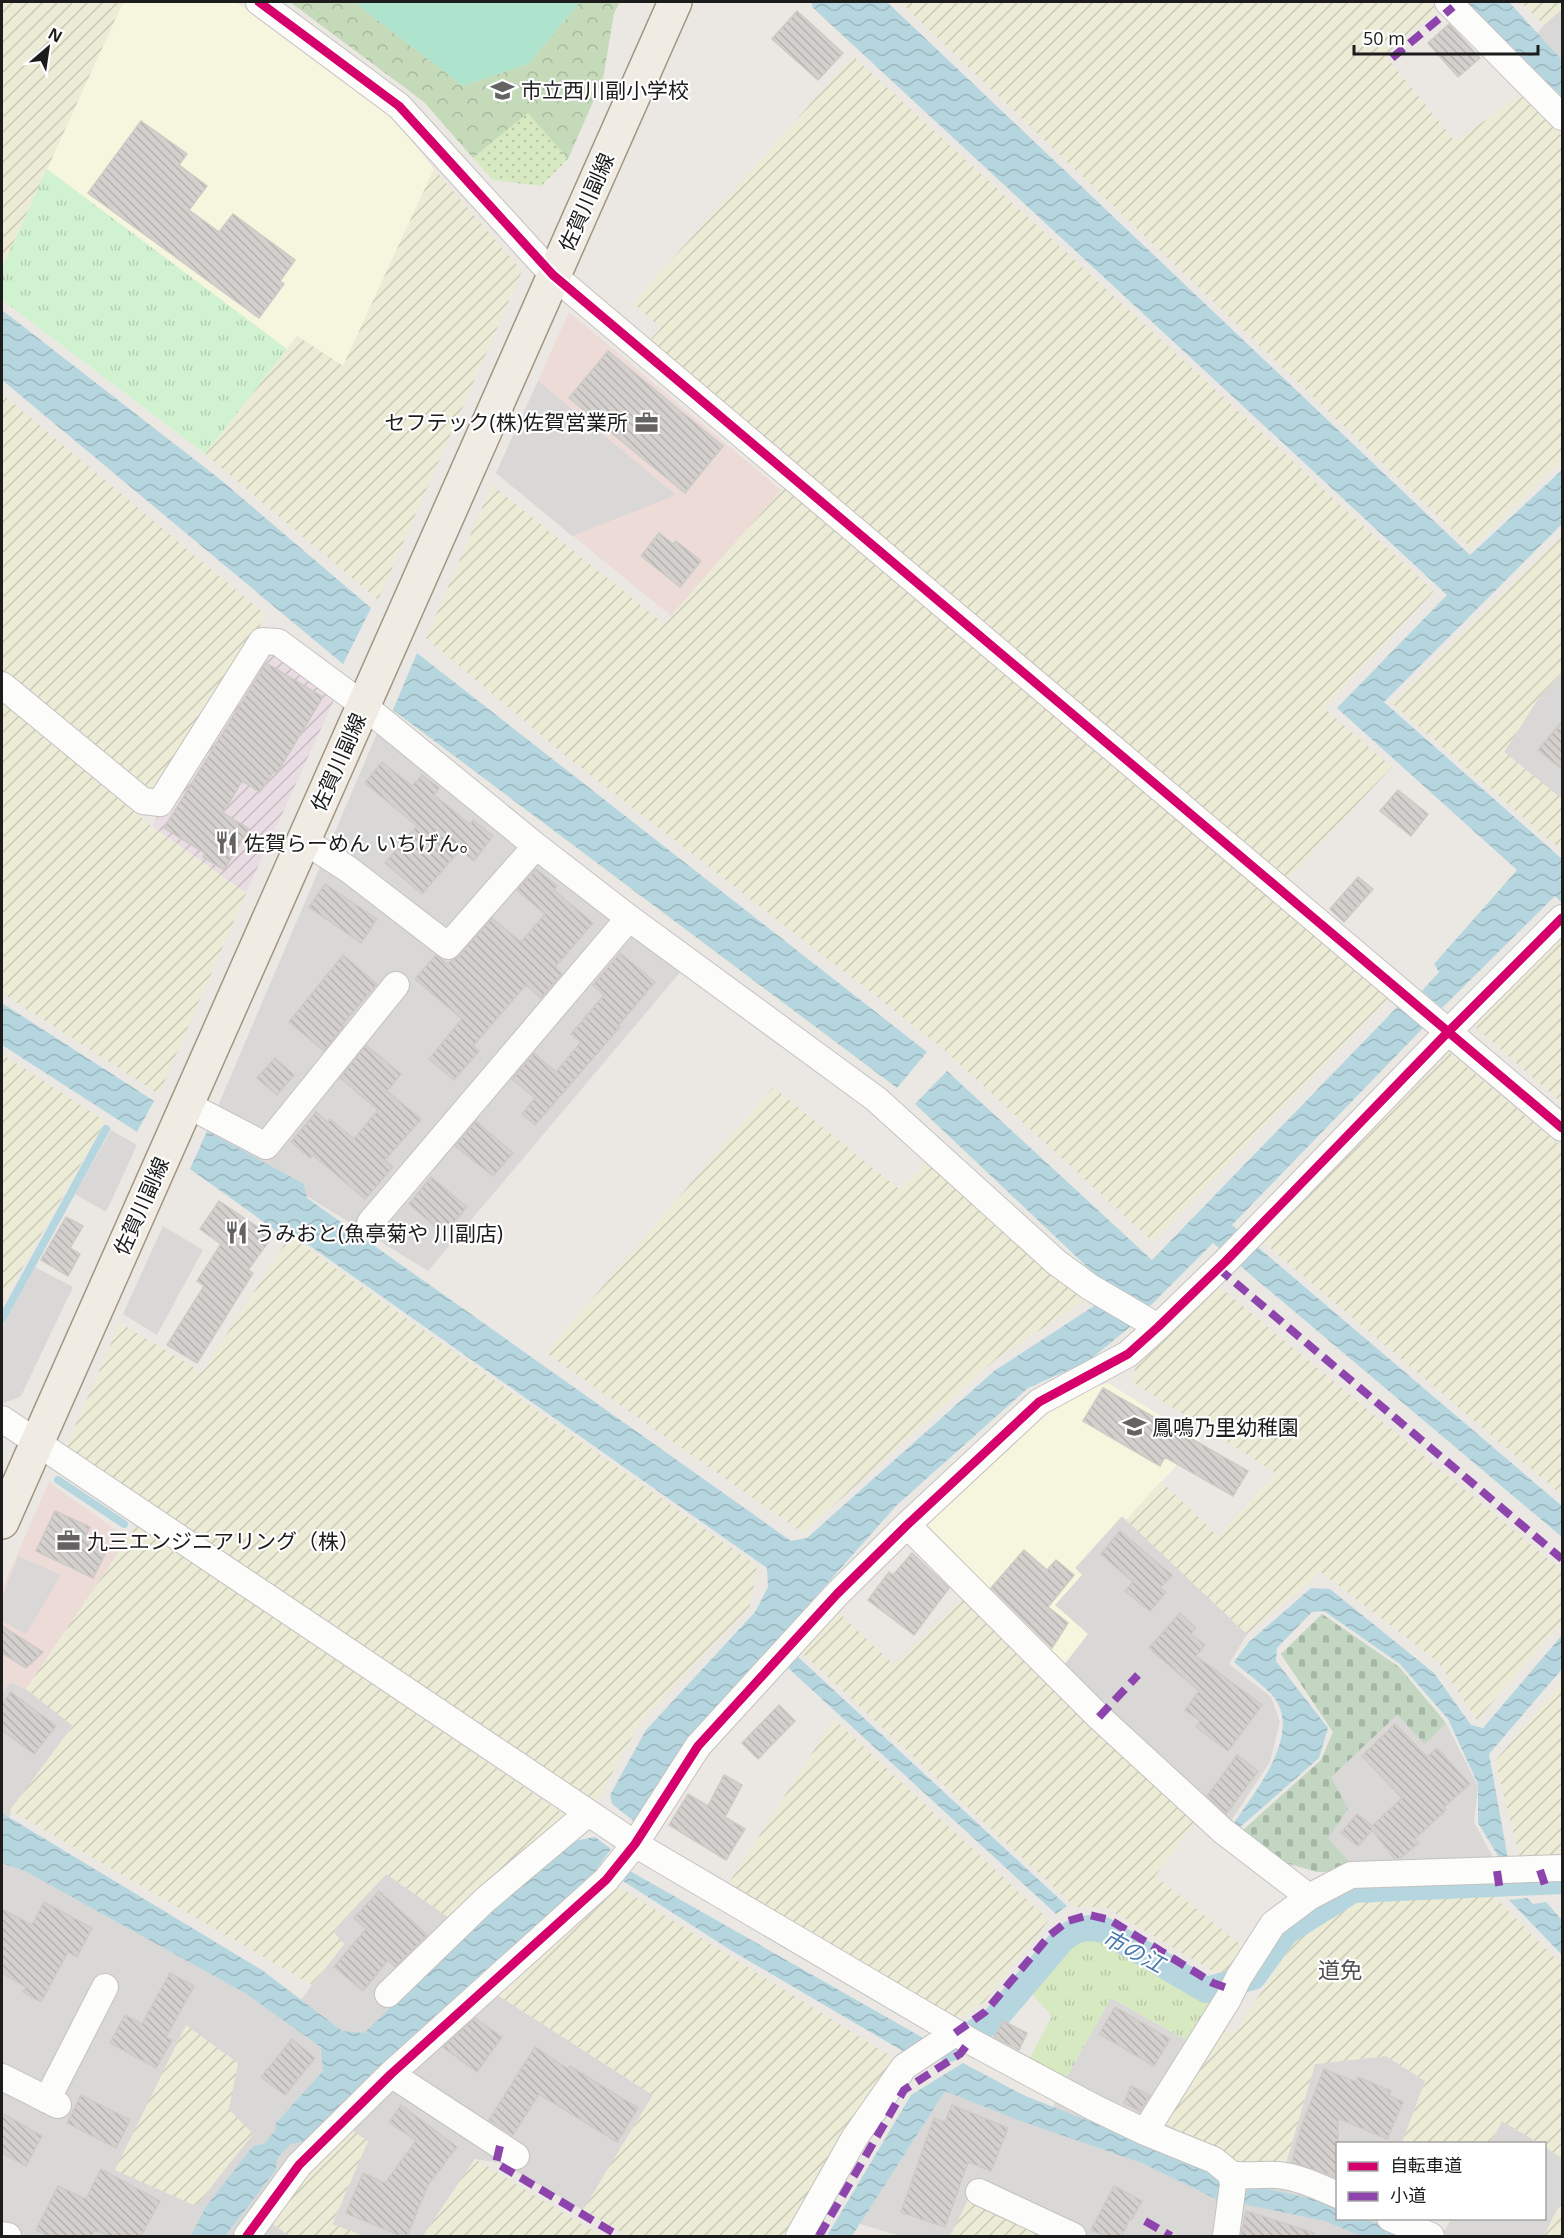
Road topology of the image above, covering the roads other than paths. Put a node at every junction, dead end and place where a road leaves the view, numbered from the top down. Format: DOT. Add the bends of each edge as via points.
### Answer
graph roads {
  1 [pos="259,2"];
  2 [pos="675,2"];
  3 [pos="1448,2"];
  4 [pos="1563,117"];
  5 [pos="554,275"];
  6 [pos="2,685"];
  7 [pos="363,705"];
  8 [pos="303,840"];
  9 [pos="536,846"];
  10 [pos="629,918"];
  11 [pos="1563,918"];
  12 [pos="396,985"];
  13 [pos="1448,1032"];
  14 [pos="186,1104"];
  15 [pos="1563,1128"];
  16 [pos="370,1223"];
  17 [pos="1158,1327"];
  18 [pos="2,1419"];
  19 [pos="36,1442"];
  20 [pos="2,1522"];
  21 [pos="907,1525"];
  22 [pos="587,1814"];
  23 [pos="635,1844"];
  24 [pos="1563,1868"];
  25 [pos="1309,1897"];
  26 [pos="105,1987"];
  27 [pos="388,1994"];
  28 [pos="962,2037"];
  29 [pos="391,2074"];
  30 [pos="2,2078"];
  31 [pos="1145,2132"];
  32 [pos="516,2156"];
  33 [pos="1231,2174"];
  34 [pos="979,2192"];
  35 [pos="1336,2194"];
  36 [pos="1395,2220"];
  37 [pos="2,2235"];
  38 [pos="8,2236"];
  39 [pos="247,2236"];
  40 [pos="799,2236"];
  41 [pos="1073,2236"];
  42 [pos="1226,2236"];
  43 [pos="1431,2236"];
  1 -- 5 [label="street" via="399,106"];
  2 -- 5 [label="main road, 佐賀川副線"];
  3 -- 4 [label="street"];
  5 -- 7 [label="main road, 佐賀川副線"];
  5 -- 13 [label="street"];
  6 -- 7 [label="street" via="143,801 160,803 262,641 278,642"];
  7 -- 8 [label="main road, 佐賀川副線"];
  7 -- 9 [label="street"];
  8 -- 9 [label="street" via="348,869 448,946"];
  8 -- 14 [label="main road, 佐賀川副線"];
  9 -- 10 [label="street"];
  10 -- 16 [label="street"];
  10 -- 17 [label="street" via="876,1099 1056,1262"];
  11 -- 13 [label="street"];
  12 -- 14 [label="street" via="266,1146"];
  13 -- 15 [label="street"];
  13 -- 17 [label="street"];
  14 -- 19 [label="main road, 佐賀川副線"];
  17 -- 21 [label="street" via="1128,1354 1039,1402"];
  18 -- 19 [label="street"];
  19 -- 20 [label="main road, 佐賀川副線"];
  19 -- 22 [label="street"];
  21 -- 23 [label="street" via="837,1594 698,1746"];
  21 -- 25 [label="street" via="1108,1725 1223,1831"];
  22 -- 23 [label="street"];
  22 -- 27 [label="street" via="485,1899"];
  23 -- 28 [label="street"];
  23 -- 29 [label="street" via="606,1880"];
  24 -- 25 [label="street" via="1351,1875"];
  25 -- 31 [label="street" via="1274,1924"];
  26 -- 30 [label="street" via="52,2102"];
  28 -- 31 [label="street"];
  28 -- 40 [label="street" via="904,2067 855,2137"];
  29 -- 32 [label="street"];
  29 -- 39 [label="street" via="299,2165"];
  31 -- 33 [label="street" via="1214,2160"];
  33 -- 35 [label="street" via="1279,2175"];
  33 -- 42 [label="street"];
  34 -- 41 [label="street"];
  36 -- 43 [label="street"];
  37 -- 38 [label="street"];
}
